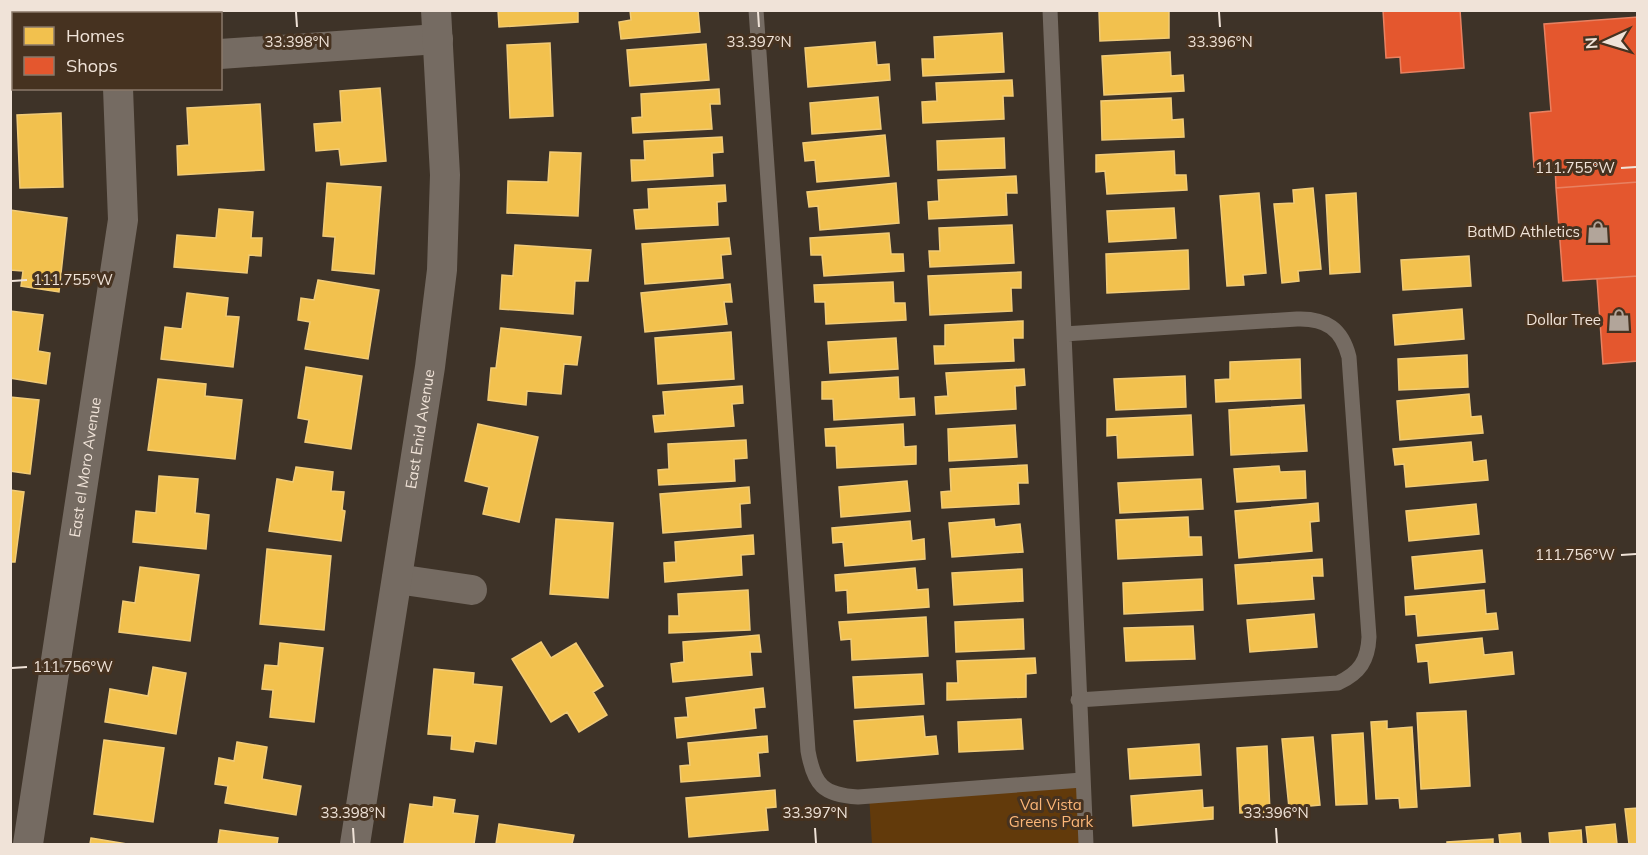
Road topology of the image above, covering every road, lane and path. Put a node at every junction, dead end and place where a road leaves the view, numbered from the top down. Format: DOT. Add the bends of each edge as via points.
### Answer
graph roads {
  1 [pos="756,10"];
  2 [pos="1050,10"];
  3 [pos="437,25"];
  4 [pos="222,54"];
  5 [pos="118,90"];
  6 [pos="1064,334"];
  7 [pos="397,579"];
  8 [pos="472,590"];
  9 [pos="1078,700"];
  10 [pos="1082,780"];
  11 [pos="28,844"];
  12 [pos="355,844"];
  13 [pos="1086,844"];
  1 -- 10 [label="lane" via="808,751 814,774 821,786 832,793 858,797"];
  2 -- 6 [label="lane"];
  3 -- 4 [label="street"];
  3 -- 7 [label="street, East Enid Avenue" via="445,175 442,270"];
  5 -- 11 [label="street, East el Moro Avenue" via="123,220"];
  6 -- 9 [label="lane"];
  6 -- 9 [label="lane" via="1297,319 1333,326 1341,334 1349,357 1369,637 1369,648 1359,670 1338,682"];
  7 -- 8 [label="street"];
  7 -- 12 [label="street, East Enid Avenue"];
  9 -- 10 [label="lane"];
  10 -- 13 [label="lane"];
}
